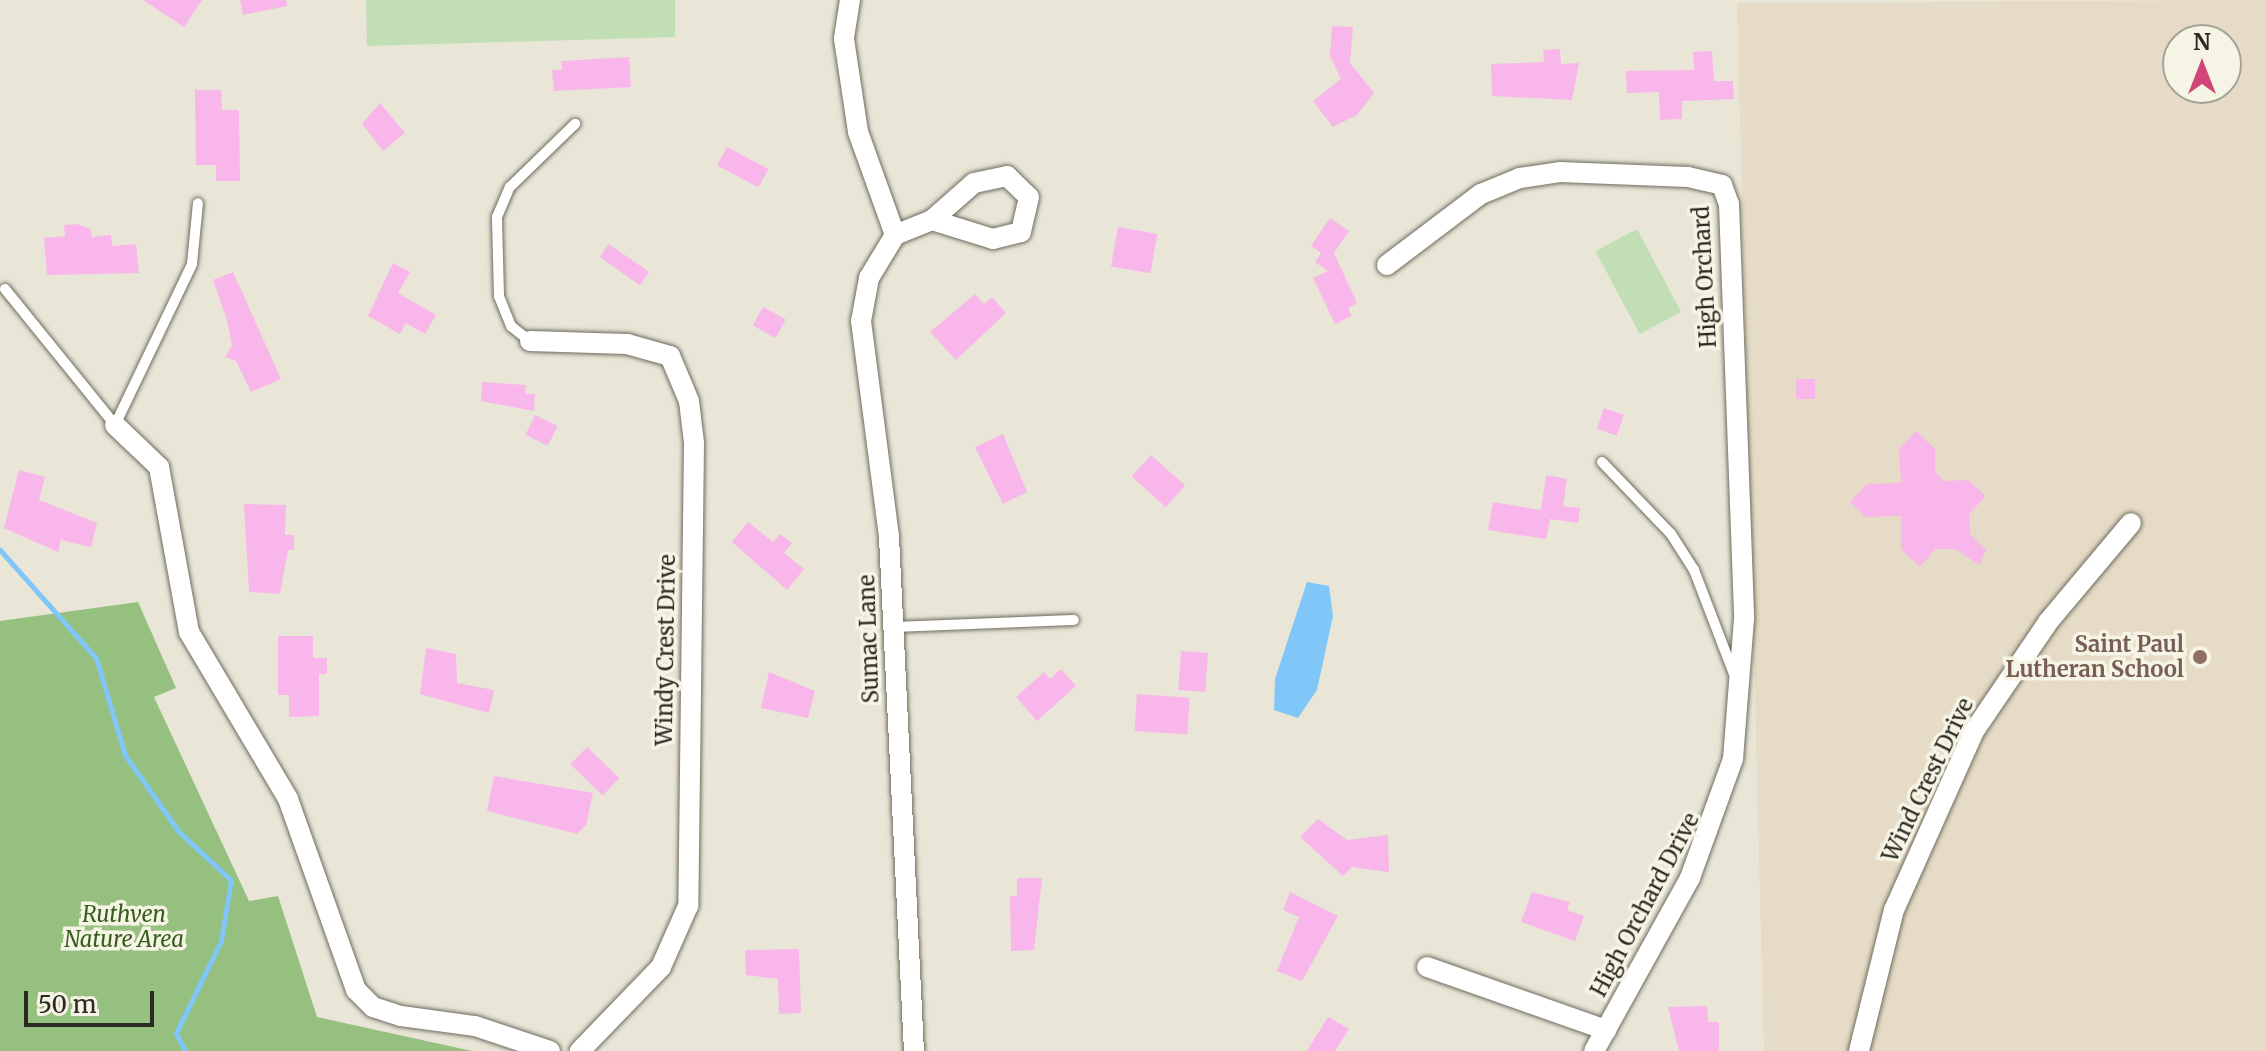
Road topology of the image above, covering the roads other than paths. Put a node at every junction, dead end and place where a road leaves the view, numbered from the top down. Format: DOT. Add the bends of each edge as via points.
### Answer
graph roads {
  1 [pos="850,0"];
  2 [pos="575,124"];
  3 [pos="198,203"];
  4 [pos="932,220"];
  5 [pos="895,235"];
  6 [pos="1387,265"];
  7 [pos="5,289"];
  8 [pos="530,341"];
  9 [pos="115,425"];
  10 [pos="1602,462"];
  11 [pos="2131,523"];
  12 [pos="1074,620"];
  13 [pos="893,627"];
  14 [pos="1737,682"];
  15 [pos="1427,967"];
  16 [pos="1606,1030"];
  17 [pos="550,1051"];
  18 [pos="580,1051"];
  19 [pos="914,1051"];
  20 [pos="1594,1051"];
  21 [pos="1859,1051"];
  1 -- 5 [label="street" via="843,14 856,119"];
  2 -- 8 [label="lane" via="510,187 497,217 499,296 511,326"];
  3 -- 9 [label="lane" via="192,264"];
  4 -- 4 [label="street" via="991,177 1019,180 1029,197 1028,222 1008,237 964,233"];
  4 -- 5 [label="street"];
  5 -- 13 [label="street, Sumac Lane" via="869,278 861,321 883,445"];
  6 -- 14 [label="street, High Orchard" via="1481,194 1520,178 1560,172 1722,185 1729,204 1744,619"];
  7 -- 9 [label="lane"];
  8 -- 18 [label="street, Windy Crest Drive" via="627,344 670,356 689,401 694,443 688,906 661,967"];
  9 -- 17 [label="street" via="159,467 189,632 288,799 356,990 401,1016 475,1026"];
  10 -- 14 [label="lane, High Orchard Drive" via="1694,570"];
  11 -- 21 [label="street, Wind Crest Drive" via="2048,622 1974,731 1894,910"];
  12 -- 13 [label="lane"];
  13 -- 19 [label="street, Sumac Lane"];
  14 -- 16 [label="street, High Orchard Drive" via="1733,759 1720,811"];
  15 -- 16 [label="street, High Orchard Drive"];
  16 -- 20 [label="street, High Orchard Drive"];
}
